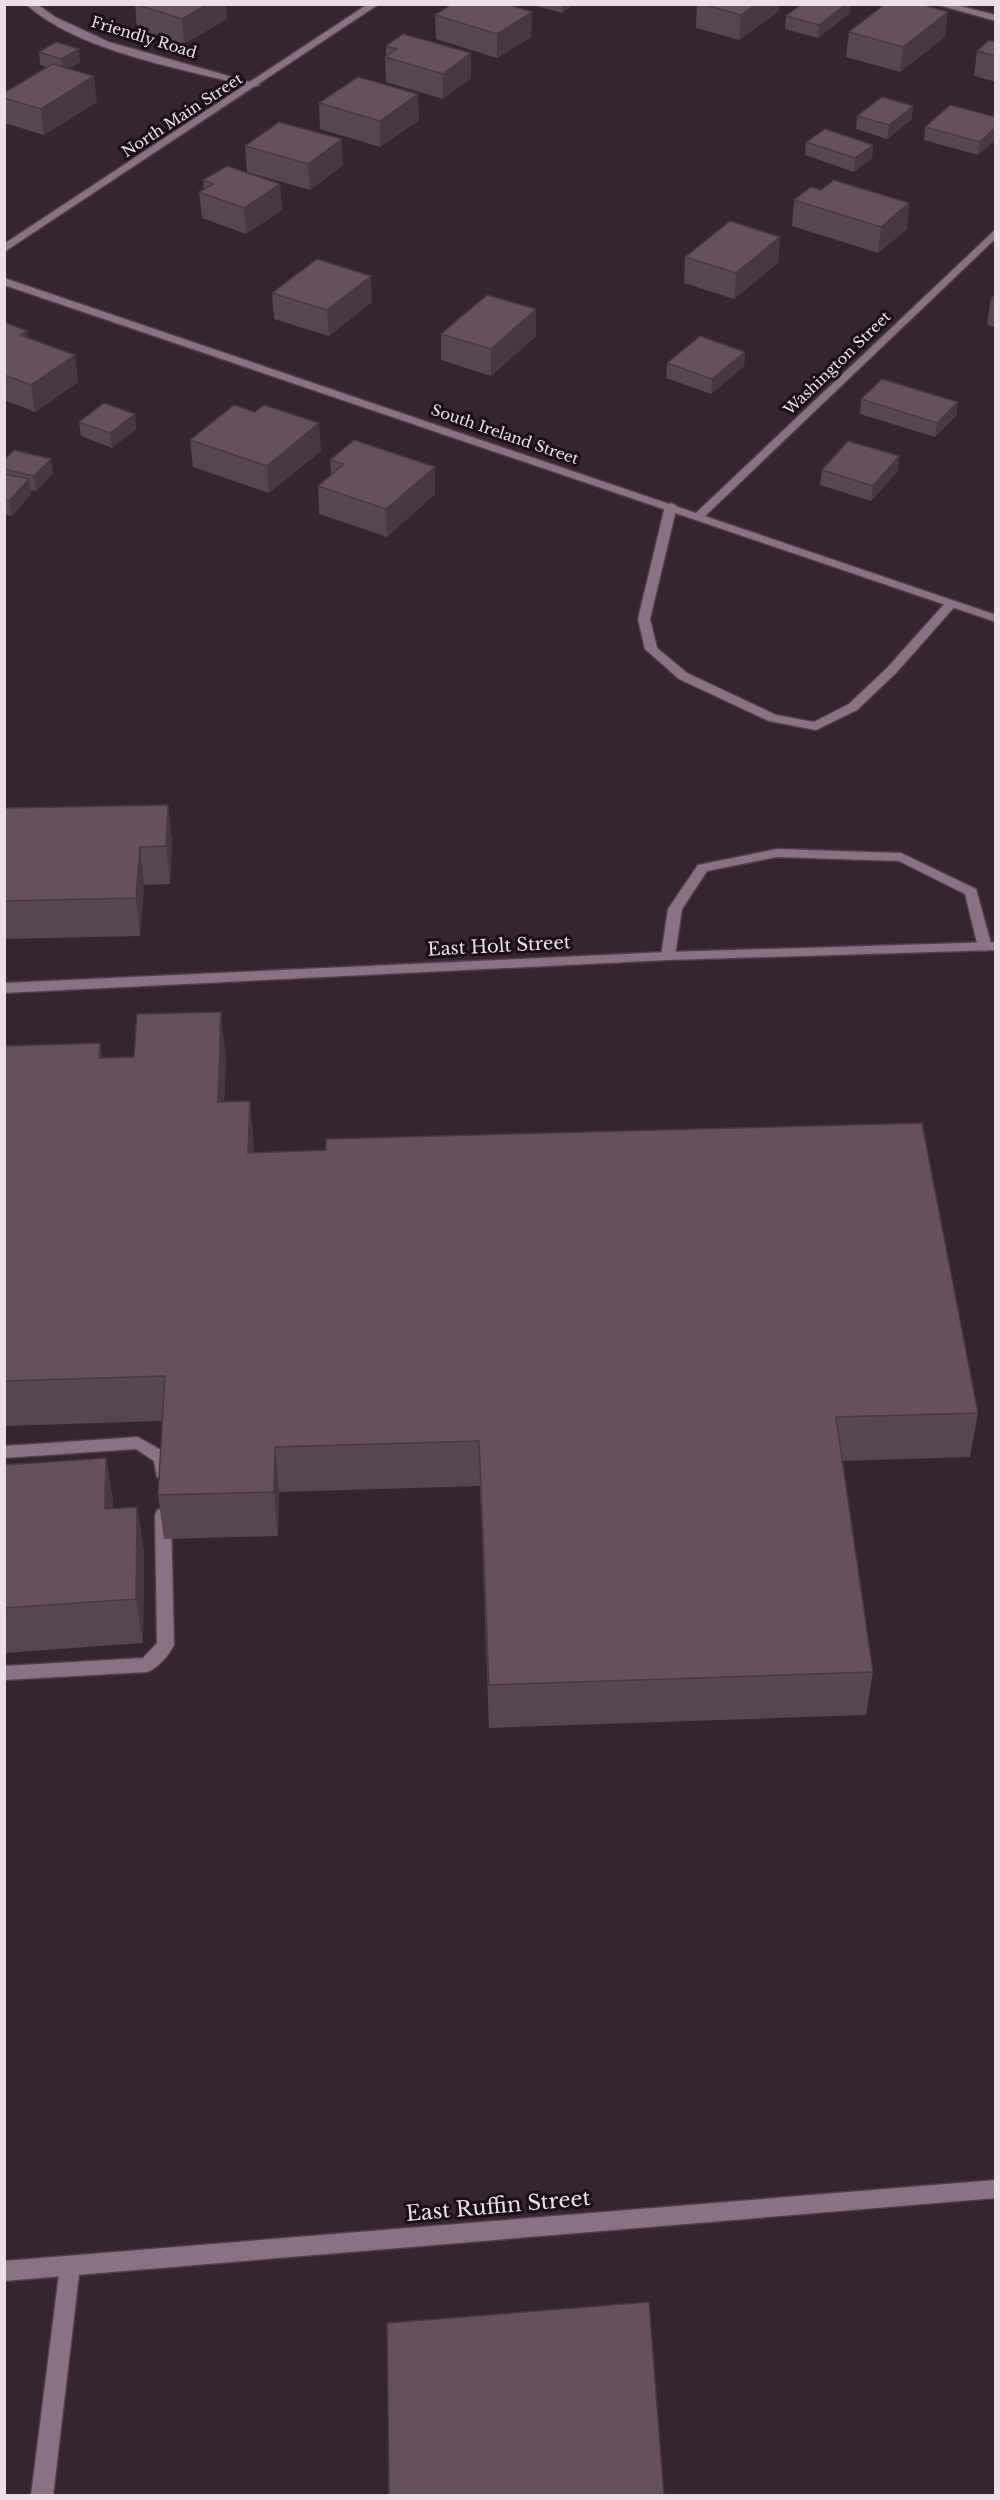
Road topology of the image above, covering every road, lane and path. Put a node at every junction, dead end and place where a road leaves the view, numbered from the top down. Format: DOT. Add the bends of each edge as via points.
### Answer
graph roads {
  1 [pos="30,4"];
  2 [pos="375,4"];
  3 [pos="939,4"];
  4 [pos="996,18"];
  5 [pos="255,85"];
  6 [pos="996,232"];
  7 [pos="4,249"];
  8 [pos="4,281"];
  9 [pos="671,506"];
  10 [pos="699,516"];
  11 [pos="951,604"];
  12 [pos="996,619"];
  13 [pos="990,946"];
  14 [pos="668,956"];
  15 [pos="4,988"];
  16 [pos="4,1452"];
  17 [pos="4,1673"];
  18 [pos="996,2189"];
  19 [pos="70,2266"];
  20 [pos="4,2271"];
  21 [pos="42,2496"];
  1 -- 5 [label="street, Friendly Road" via="58,23 112,45"];
  2 -- 5 [label="street, North Main Street"];
  3 -- 4 [label="street"];
  5 -- 7 [label="street, North Main Street"];
  6 -- 10 [label="street, Washington Street"];
  8 -- 9 [label="street, South Ireland Street"];
  9 -- 10 [label="street, South Ireland Street"];
  9 -- 11 [label="street" via="644,619 651,649 683,676 773,718 816,726 853,707"];
  10 -- 11 [label="street, South Ireland Street"];
  11 -- 12 [label="street, South Ireland Street"];
  13 -- 14 [label="street, East Holt Street"];
  13 -- 14 [label="street" via="971,892 901,857 777,853 703,868 675,909"];
  14 -- 15 [label="street, East Holt Street"];
  16 -- 17 [label="street" via="138,1443 162,1458 166,1645 147,1665"];
  18 -- 19 [label="street, East Ruffin Street"];
  19 -- 20 [label="street, East Ruffin Street"];
  19 -- 21 [label="street"];
}
